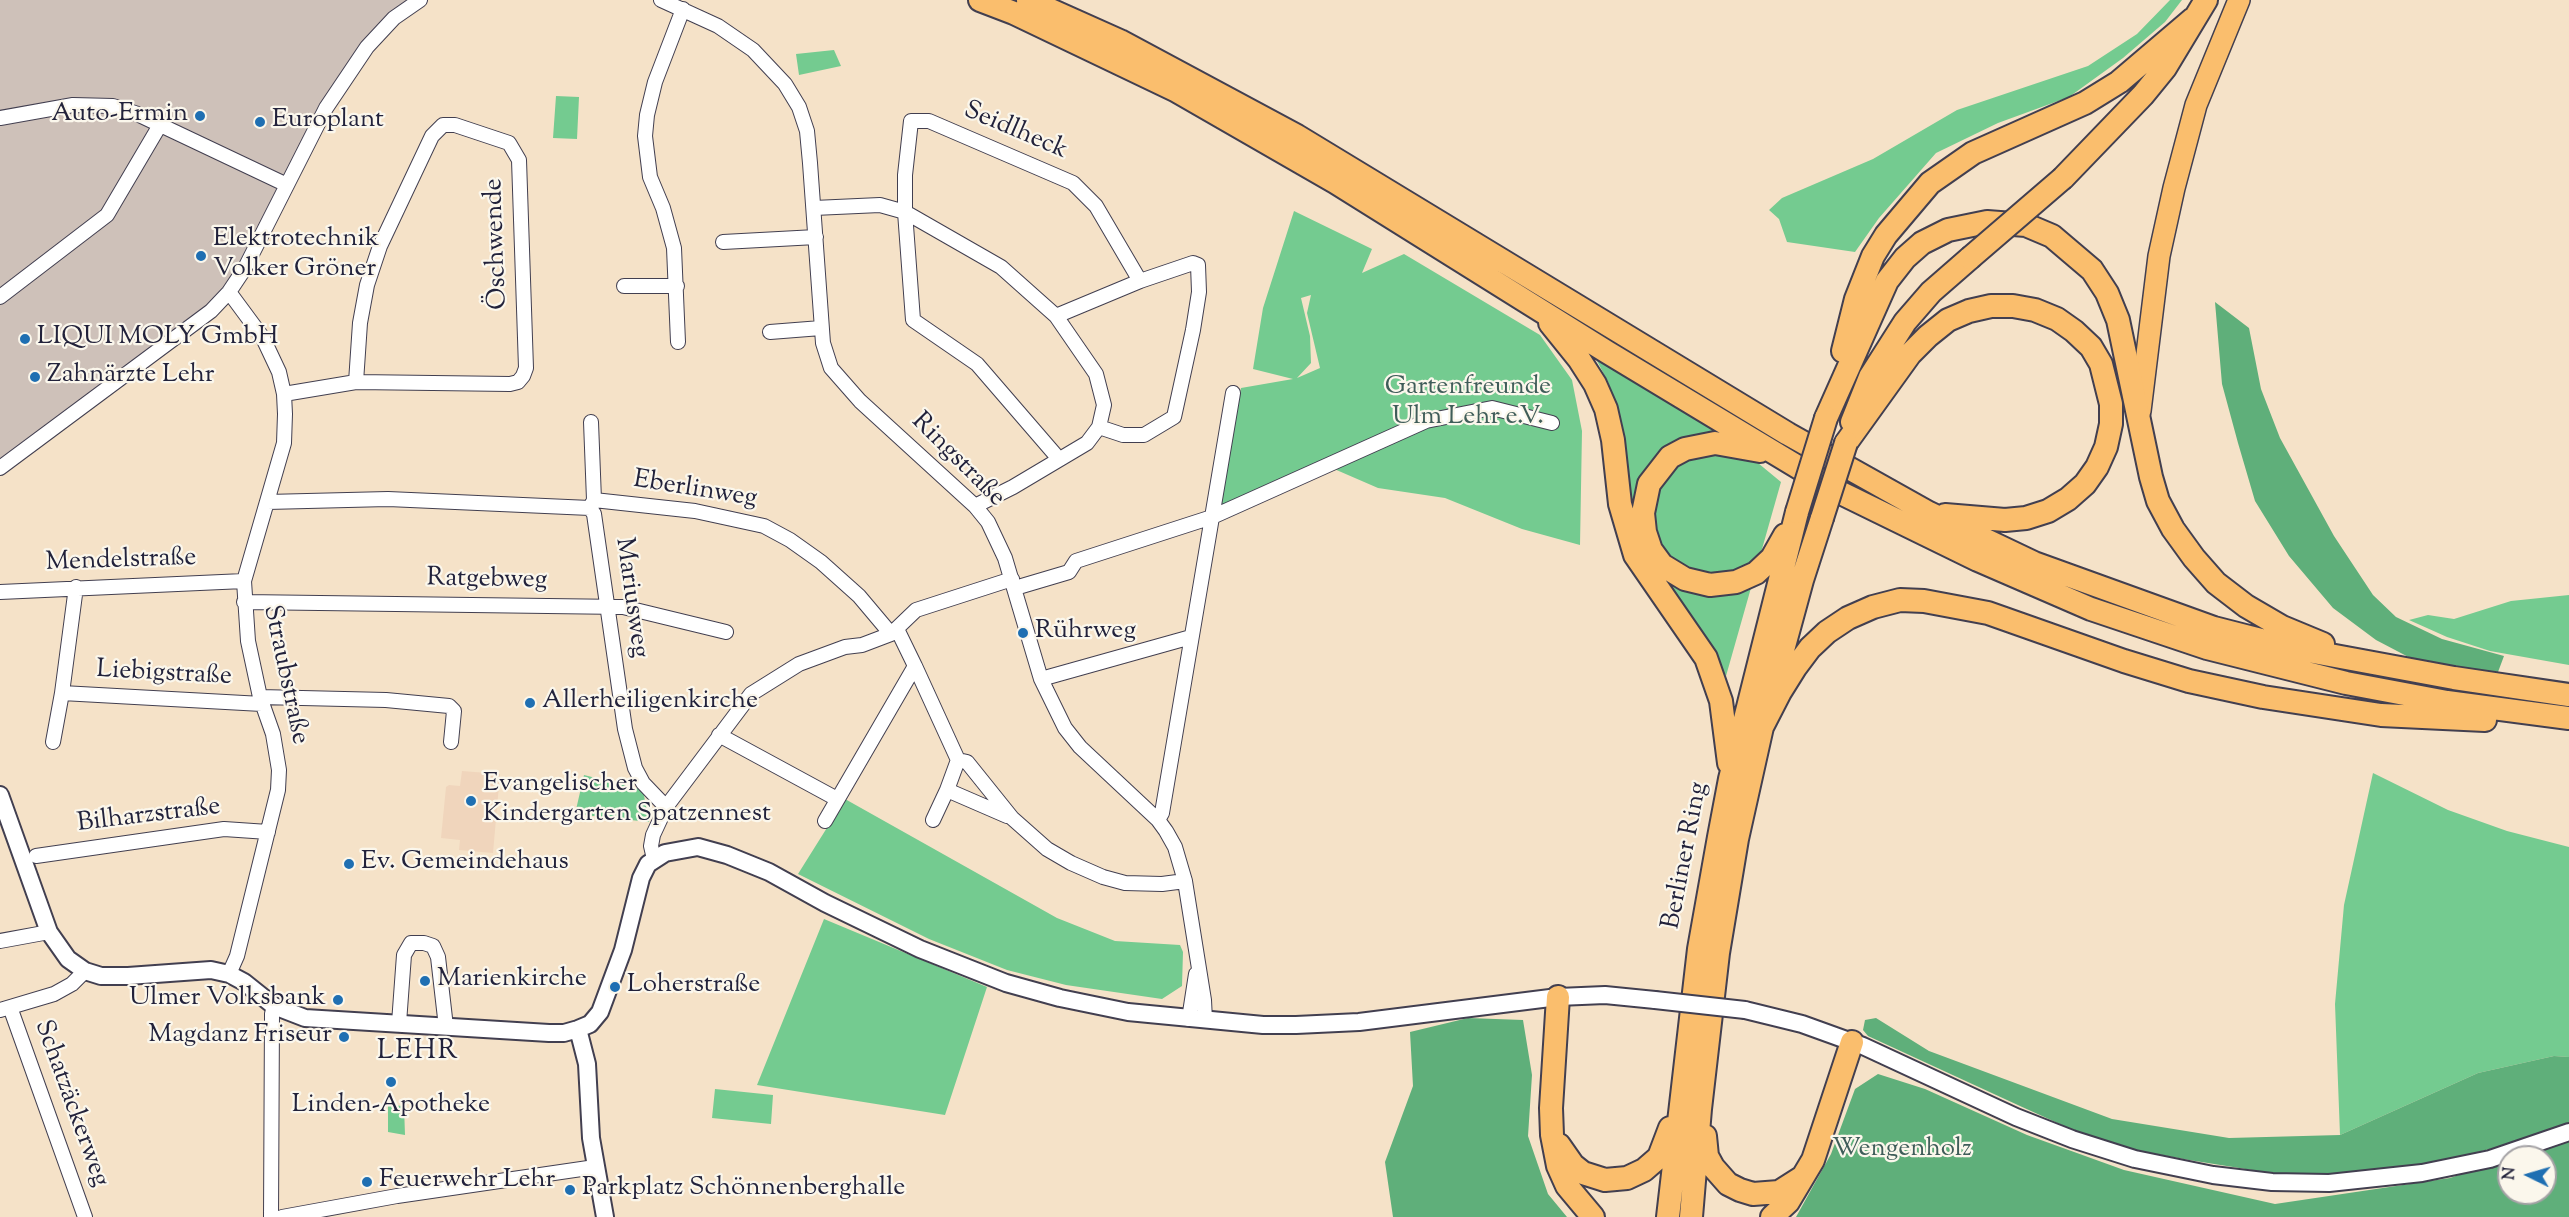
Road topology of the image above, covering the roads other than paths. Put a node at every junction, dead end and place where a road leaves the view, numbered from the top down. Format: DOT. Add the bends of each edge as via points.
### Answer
graph roads {
  1 [pos="420,0"];
  2 [pos="662,0"];
  3 [pos="980,0"];
  4 [pos="1028,0"];
  5 [pos="2206,0"];
  6 [pos="2239,0"];
  7 [pos="683,9"];
  8 [pos="2193,20"];
  9 [pos="0,118"];
  10 [pos="160,125"];
  11 [pos="286,185"];
  12 [pos="814,208"];
  13 [pos="905,212"];
  14 [pos="816,237"];
  15 [pos="723,242"];
  16 [pos="1140,281"];
  17 [pos="624,286"];
  18 [pos="676,286"];
  19 [pos="229,292"];
  20 [pos="0,297"];
  21 [pos="1538,309"];
  22 [pos="1056,316"];
  23 [pos="821,328"];
  24 [pos="770,332"];
  25 [pos="678,342"];
  26 [pos="356,382"];
  27 [pos="1233,393"];
  28 [pos="284,394"];
  29 [pos="1864,406"];
  30 [pos="1826,418"];
  31 [pos="591,422"];
  32 [pos="2139,422"];
  33 [pos="1552,423"];
  34 [pos="1100,427"];
  35 [pos="1776,454"];
  36 [pos="1059,459"];
  37 [pos="0,468"];
  38 [pos="267,502"];
  39 [pos="592,504"];
  40 [pos="975,506"];
  41 [pos="1797,512"];
  42 [pos="1929,513"];
  43 [pos="1212,517"];
  44 [pos="243,581"];
  45 [pos="1013,583"];
  46 [pos="76,587"];
  47 [pos="0,592"];
  48 [pos="244,602"];
  49 [pos="607,608"];
  50 [pos="726,632"];
  51 [pos="894,632"];
  52 [pos="1191,637"];
  53 [pos="2366,662"];
  54 [pos="915,666"];
  55 [pos="1041,680"];
  56 [pos="62,693"];
  57 [pos="2569,695"];
  58 [pos="261,700"];
  59 [pos="2534,715"];
  60 [pos="2569,718"];
  61 [pos="1762,727"];
  62 [pos="719,735"];
  63 [pos="53,742"];
  64 [pos="451,742"];
  65 [pos="958,760"];
  66 [pos="1730,779"];
  67 [pos="947,790"];
  68 [pos="0,795"];
  69 [pos="837,799"];
  70 [pos="666,807"];
  71 [pos="1012,818"];
  72 [pos="933,820"];
  73 [pos="1158,820"];
  74 [pos="825,821"];
  75 [pos="6,825"];
  76 [pos="267,832"];
  77 [pos="36,856"];
  78 [pos="654,859"];
  79 [pos="1185,881"];
  80 [pos="49,932"];
  81 [pos="0,941"];
  82 [pos="85,971"];
  83 [pos="228,974"];
  84 [pos="1558,997"];
  85 [pos="274,1006"];
  86 [pos="5,1009"];
  87 [pos="1197,1020"];
  88 [pos="399,1023"];
  89 [pos="446,1027"];
  90 [pos="578,1029"];
  91 [pos="1852,1042"];
  92 [pos="1690,1112"];
  93 [pos="2569,1132"];
  94 [pos="1552,1135"];
  95 [pos="596,1167"];
  96 [pos="1804,1175"];
  97 [pos="85,1217"];
  98 [pos="271,1217"];
  99 [pos="282,1217"];
  100 [pos="605,1217"];
  101 [pos="1593,1217"];
  102 [pos="1668,1217"];
  103 [pos="1691,1217"];
  104 [pos="1772,1217"];
  1 -- 11 [label="street" via="394,18 367,47 326,108"];
  2 -- 7 [label="street, Ringstraße"];
  3 -- 21 [label="highway" via="1175,90 1290,155"];
  4 -- 42 [label="highway" via="1120,41 1297,136 1788,434"];
  5 -- 8 [label="highway"];
  6 -- 32 [label="main road" via="2208,70 2174,188 2159,256"];
  7 -- 12 [label="street, Ringstraße" via="718,26 753,50 785,84 807,131"];
  7 -- 18 [label="street" via="655,82 645,136 650,177 674,248"];
  8 -- 29 [label="highway, bridge" via="2165,68 2143,95 2063,178 1931,292 1905,322 1870,377"];
  8 -- 30 [label="highway" via="2119,82 2085,103 1973,153 1930,183 1886,235 1863,276"];
  9 -- 10 [label="street" via="73,105 113,106"];
  10 -- 11 [label="street"];
  10 -- 20 [label="street" via="107,215"];
  11 -- 19 [label="street"];
  12 -- 13 [label="street" via="880,205"];
  12 -- 14 [label="street, Ringstraße"];
  13 -- 16 [label="street, Seidlheck" via="911,122 930,121 1073,183 1096,206"];
  13 -- 22 [label="street" via="1001,267"];
  13 -- 36 [label="street" via="913,320 977,364"];
  14 -- 15 [label="street"];
  14 -- 23 [label="street, Ringstraße"];
  16 -- 22 [label="street"];
  16 -- 34 [label="street" via="1193,263 1198,265 1196,312 1174,417 1144,435 1123,435"];
  17 -- 18 [label="street"];
  18 -- 25 [label="street"];
  19 -- 28 [label="street, Straubstraße" via="263,338 279,372"];
  19 -- 37 [label="street" via="211,311"];
  21 -- 35 [label="highway"];
  21 -- 66 [label="highway" via="1579,359 1606,409 1627,532 1646,574 1706,658 1717,684"];
  22 -- 34 [label="street" via="1096,374 1104,405"];
  23 -- 24 [label="street"];
  23 -- 40 [label="street, Ringstraße" via="828,360 840,379"];
  26 -- 26 [label="street, Öschwende" via="510,384 524,376 519,160 509,143 455,125 443,125 432,135 380,246 360,323"];
  26 -- 28 [label="street, Öschwende"];
  27 -- 43 [label="street"];
  28 -- 38 [label="street, Straubstraße" via="284,443"];
  29 -- 42 [label="highway" via="1928,336 1948,320 1969,311 1991,306 2035,310 2057,319 2091,347 2101,364 2109,394 2111,424 2097,467 2077,491 2048,511 2026,518 1993,520"];
  29 -- 61 [label="highway, Berliner Ring, bridge" via="1846,443 1802,580"];
  30 -- 32 [label="highway" via="1887,281 1905,258 1922,243 1948,230 2005,222 2026,225 2052,236 2092,270 2118,320"];
  30 -- 41 [label="highway, bridge"];
  31 -- 39 [label="street, Mariusweg"];
  32 -- 53 [label="highway" via="2158,501 2173,529 2216,583 2282,627"];
  33 -- 43 [label="street" via="1492,408 1426,421"];
  34 -- 36 [label="street" via="1087,443"];
  35 -- 41 [label="highway" via="1715,443 1685,449 1670,457 1649,484 1645,498 1645,532 1651,550 1662,565 1685,579 1710,585 1736,582 1756,573 1772,558"];
  35 -- 59 [label="highway" via="1922,534 2091,609 2207,648 2346,683"];
  36 -- 40 [label="street"];
  38 -- 39 [label="street, Eberlinweg" via="388,499"];
  38 -- 44 [label="street, Straubstraße"];
  39 -- 49 [label="street, Mariusweg"];
  39 -- 51 [label="street, Eberlinweg" via="696,511 764,526 821,562"];
  40 -- 45 [label="street, Ringstraße" via="998,541"];
  41 -- 66 [label="highway, Berliner Ring"];
  42 -- 53 [label="highway" via="2034,563 2195,622 2292,648"];
  43 -- 45 [label="street" via="1076,561 1069,572"];
  43 -- 52 [label="street"];
  44 -- 46 [label="street, Mendelstraße"];
  44 -- 48 [label="street, Straubstraße"];
  45 -- 51 [label="street" via="916,610"];
  45 -- 55 [label="street, Ringstraße"];
  46 -- 47 [label="street, Mendelstraße"];
  46 -- 56 [label="street, Liebigstraße"];
  48 -- 49 [label="street, Ratgebweg"];
  48 -- 58 [label="street, Straubstraße"];
  49 -- 50 [label="street, Ratgebweg" via="623,607"];
  49 -- 70 [label="street, Mariusweg" via="625,729 636,768 643,783"];
  51 -- 54 [label="street"];
  51 -- 62 [label="street" via="799,664 774,677 751,694"];
  52 -- 55 [label="street"];
  52 -- 73 [label="street"];
  53 -- 57 [label="highway"];
  54 -- 65 [label="street"];
  54 -- 69 [label="street"];
  55 -- 73 [label="street, Ringstraße" via="1065,728 1080,747"];
  56 -- 58 [label="street, Liebigstraße"];
  56 -- 63 [label="street, Liebigstraße"];
  58 -- 64 [label="street, Liebigstraße" via="386,700 449,706 454,711"];
  58 -- 76 [label="street, Straubstraße" via="279,770"];
  59 -- 60 [label="highway"];
  59 -- 61 [label="highway" via="2490,720 2427,718 2262,698 2124,661 1988,613 1900,600 1848,618 1809,648 1779,692"];
  61 -- 92 [label="highway, Berliner Ring" via="1737,839"];
  62 -- 69 [label="street"];
  62 -- 70 [label="street"];
  65 -- 67 [label="street"];
  65 -- 71 [label="street" via="967,762"];
  66 -- 92 [label="highway, Berliner Ring" via="1699,950"];
  67 -- 71 [label="street"];
  67 -- 72 [label="street"];
  68 -- 75 [label="street"];
  69 -- 74 [label="street"];
  70 -- 78 [label="street" via="651,846"];
  71 -- 79 [label="street" via="1052,852 1103,877 1143,885"];
  73 -- 79 [label="street, Ringstraße" via="1175,847"];
  75 -- 80 [label="street"];
  76 -- 77 [label="street, Bilharzstraße" via="224,830"];
  76 -- 83 [label="street, Straubstraße" via="237,956"];
  78 -- 87 [label="street" via="686,848 714,850 769,872 920,949 1006,983 1105,1007"];
  78 -- 90 [label="street" via="641,878 620,959 600,1012 590,1024"];
  79 -- 87 [label="street, Ringstraße" via="1198,960"];
  80 -- 81 [label="street"];
  80 -- 82 [label="street" via="68,959"];
  82 -- 83 [label="street" via="117,976 212,970"];
  82 -- 86 [label="street" via="54,994"];
  83 -- 85 [label="street"];
  84 -- 87 [label="street" via="1327,1024"];
  84 -- 91 [label="street, bridge" via="1605,995 1745,1010"];
  84 -- 94 [label="highway"];
  85 -- 88 [label="street" via="305,1018"];
  85 -- 98 [label="street"];
  86 -- 97 [label="street, Schatzäckerweg"];
  88 -- 89 [label="street"];
  88 -- 89 [label="street" via="404,955 411,943 424,943 434,946 438,957"];
  89 -- 90 [label="street" via="549,1033"];
  90 -- 95 [label="street" via="587,1064"];
  91 -- 93 [label="street" via="2072,1139 2135,1159 2213,1175 2272,1182 2329,1182 2422,1173 2490,1159"];
  91 -- 96 [label="highway" via="1813,1160"];
  92 -- 94 [label="highway" via="1668,1130 1659,1157 1627,1178 1605,1180 1583,1173"];
  92 -- 96 [label="highway" via="1707,1156 1728,1184 1753,1194 1767,1194 1787,1189"];
  92 -- 102 [label="highway, Berliner Ring"];
  92 -- 103 [label="highway, Berliner Ring"];
  94 -- 101 [label="highway" via="1567,1186"];
  95 -- 99 [label="street"];
  95 -- 100 [label="street"];
  96 -- 104 [label="highway" via="1788,1202"];
}
